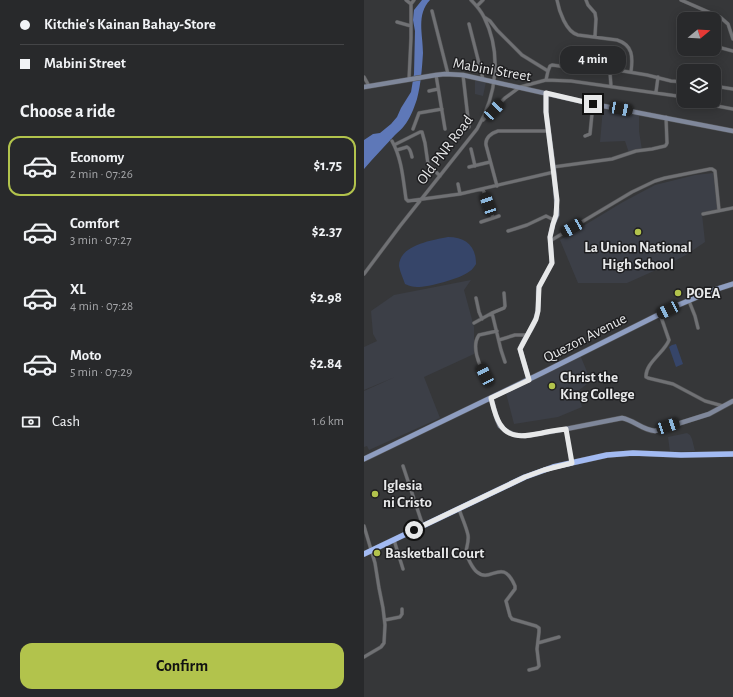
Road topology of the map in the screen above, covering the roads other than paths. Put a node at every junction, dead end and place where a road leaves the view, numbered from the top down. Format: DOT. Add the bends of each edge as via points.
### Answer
graph roads {
  1 [pos="406,0"];
  2 [pos="414,0"];
  3 [pos="471,0"];
  4 [pos="483,0"];
  5 [pos="557,0"];
  6 [pos="586,0"];
  7 [pos="680,0"];
  8 [pos="411,4"];
  9 [pos="476,6"];
  10 [pos="432,11"];
  11 [pos="484,17"];
  12 [pos="397,22"];
  13 [pos="469,24"];
  14 [pos="411,26"];
  15 [pos="497,30"];
  16 [pos="490,32"];
  17 [pos="595,36"];
  18 [pos="733,39"];
  19 [pos="721,48"];
  20 [pos="733,51"];
  21 [pos="548,71"];
  22 [pos="631,72"];
  23 [pos="610,73"];
  24 [pos="436,74"];
  25 [pos="448,74"];
  26 [pos="463,75"];
  27 [pos="364,77"];
  28 [pos="658,77"];
  29 [pos="411,78"];
  30 [pos="483,79"];
  31 [pos="546,80"];
  32 [pos="677,81"];
  33 [pos="494,82"];
  34 [pos="366,86"];
  35 [pos="611,86"];
  36 [pos="520,87"];
  37 [pos="721,87"];
  38 [pos="733,89"];
  39 [pos="438,90"];
  40 [pos="429,91"];
  41 [pos="656,92"];
  42 [pos="546,93"];
  43 [pos="677,96"];
  44 [pos="593,104"];
  45 [pos="721,107"];
  46 [pos="442,109"];
  47 [pos="733,109"];
  48 [pos="666,117"];
  49 [pos="482,121"];
  50 [pos="469,127"];
  51 [pos="413,129"];
  52 [pos="444,129"];
  53 [pos="548,131"];
  54 [pos="733,131"];
  55 [pos="585,136"];
  56 [pos="471,149"];
  57 [pos="397,150"];
  58 [pos="412,157"];
  59 [pos="490,162"];
  60 [pos="475,166"];
  61 [pos="469,167"];
  62 [pos="554,170"];
  63 [pos="440,176"];
  64 [pos="458,184"];
  65 [pos="497,186"];
  66 [pos="483,189"];
  67 [pos="460,194"];
  68 [pos="421,200"];
  69 [pos="733,208"];
  70 [pos="719,210"];
  71 [pos="703,214"];
  72 [pos="499,216"];
  73 [pos="493,218"];
  74 [pos="554,220"];
  75 [pos="481,222"];
  76 [pos="508,231"];
  77 [pos="550,241"];
  78 [pos="364,274"];
  79 [pos="733,284"];
  80 [pos="504,293"];
  81 [pos="476,298"];
  82 [pos="689,301"];
  83 [pos="492,313"];
  84 [pos="660,314"];
  85 [pos="482,319"];
  86 [pos="474,323"];
  87 [pos="698,328"];
  88 [pos="497,331"];
  89 [pos="528,335"];
  90 [pos="499,340"];
  91 [pos="504,362"];
  92 [pos="485,375"];
  93 [pos="529,380"];
  94 [pos="491,398"];
  95 [pos="733,401"];
  96 [pos="723,406"];
  97 [pos="566,429"];
  98 [pos="733,454"];
  99 [pos="364,459"];
  100 [pos="572,463"];
  101 [pos="404,466"];
  102 [pos="459,509"];
  103 [pos="364,526"];
  104 [pos="423,526"];
  105 [pos="394,540"];
  106 [pos="372,550"];
  107 [pos="364,554"];
  108 [pos="403,569"];
  109 [pos="402,609"];
  110 [pos="385,620"];
  111 [pos="560,638"];
  112 [pos="538,643"];
  113 [pos="364,657"];
  114 [pos="529,670"];
  1 -- 8 [label="street"];
  2 -- 8 [label="street"];
  3 -- 9 [label="street, Old PNR Road"];
  4 -- 9 [label="street"];
  5 -- 17 [label="street" via="562,16 574,34"];
  6 -- 17 [label="street" via="595,13"];
  7 -- 18 [label="street" via="720,17 728,24"];
  8 -- 14 [label="street"];
  9 -- 11 [label="street, Old PNR Road"];
  10 -- 25 [label="street"];
  11 -- 15 [label="street"];
  11 -- 16 [label="street, Old PNR Road"];
  12 -- 14 [label="street"];
  13 -- 30 [label="street"];
  14 -- 29 [label="street"];
  15 -- 16 [label="street"];
  15 -- 21 [label="street" via="522,55"];
  16 -- 33 [label="street, Old PNR Road" via="495,50"];
  17 -- 22 [label="street" via="622,41 626,45 632,56"];
  19 -- 20 [label="street"];
  21 -- 23 [label="street" via="553,65"];
  21 -- 31 [label="street"];
  22 -- 23 [label="street" via="611,68"];
  22 -- 28 [label="street"];
  23 -- 35 [label="street"];
  24 -- 25 [label="street, Mabini Street"];
  24 -- 29 [label="street, Mabini Street"];
  24 -- 39 [label="street"];
  25 -- 26 [label="street, Mabini Street"];
  26 -- 30 [label="street, Mabini Street"];
  26 -- 50 [label="street"];
  27 -- 34 [label="street"];
  28 -- 32 [label="street"];
  28 -- 41 [label="street"];
  29 -- 34 [label="street, Mabini Street"];
  30 -- 33 [label="street, Mabini Street"];
  31 -- 35 [label="street"];
  31 -- 36 [label="street"];
  33 -- 36 [label="street, Mabini Street"];
  33 -- 49 [label="street, Old PNR Road"];
  35 -- 41 [label="street"];
  36 -- 42 [label="street, Mabini Street"];
  36 -- 49 [label="street"];
  37 -- 38 [label="street"];
  39 -- 40 [label="street"];
  39 -- 46 [label="street"];
  41 -- 43 [label="street"];
  42 -- 44 [label="street, Mabini Street"];
  42 -- 53 [label="street"];
  44 -- 48 [label="street, Mabini Street"];
  44 -- 55 [label="street" via="590,134"];
  45 -- 47 [label="street"];
  46 -- 51 [label="street" via="419,113"];
  46 -- 52 [label="street"];
  48 -- 54 [label="street, Mabini Street"];
  48 -- 62 [label="street" via="668,141 665,146"];
  49 -- 63 [label="street, Old PNR Road"];
  53 -- 59 [label="street" via="492,133 486,142"];
  53 -- 62 [label="street"];
  56 -- 60 [label="street"];
  57 -- 58 [label="street" via="408,147"];
  57 -- 63 [label="street" via="393,143 422,132 427,162"];
  57 -- 68 [label="street" via="406,199"];
  59 -- 60 [label="street"];
  59 -- 65 [label="street"];
  60 -- 61 [label="street"];
  62 -- 65 [label="street"];
  62 -- 74 [label="street" via="557,209"];
  63 -- 68 [label="street, Old PNR Road"];
  64 -- 67 [label="street"];
  65 -- 66 [label="street"];
  66 -- 67 [label="street"];
  66 -- 73 [label="street"];
  67 -- 68 [label="street"];
  68 -- 78 [label="street, Old PNR Road"];
  69 -- 70 [label="street"];
  70 -- 71 [label="street"];
  70 -- 77 [label="street" via="715,171 710,169 693,172 645,185"];
  72 -- 73 [label="street"];
  73 -- 75 [label="street"];
  74 -- 76 [label="street" via="546,216"];
  74 -- 77 [label="street"];
  77 -- 89 [label="street" via="552,263 539,287 538,311"];
  79 -- 82 [label="main road, Quezon Avenue"];
  80 -- 83 [label="street" via="505,308"];
  81 -- 85 [label="street"];
  82 -- 84 [label="main road, Quezon Avenue"];
  82 -- 87 [label="street"];
  83 -- 85 [label="street"];
  83 -- 88 [label="street"];
  84 -- 93 [label="main road, Quezon Avenue"];
  84 -- 96 [label="street" via="669,340 646,371 646,377 673,384"];
  85 -- 86 [label="street"];
  88 -- 90 [label="street"];
  88 -- 92 [label="street" via="479,335 477,338 478,360"];
  89 -- 90 [label="street" via="515,335"];
  89 -- 93 [label="street" via="520,349"];
  90 -- 91 [label="street"];
  93 -- 94 [label="main road, Quezon Avenue"];
  94 -- 97 [label="street" via="499,423 509,433 525,436"];
  94 -- 99 [label="main road, Quezon Avenue"];
  95 -- 96 [label="street"];
  96 -- 97 [label="street" via="709,414 655,431 622,418"];
  97 -- 100 [label="street"];
  98 -- 100 [label="highway" via="633,453 607,455"];
  100 -- 102 [label="highway" via="525,477"];
  101 -- 104 [label="street"];
  102 -- 104 [label="highway"];
  102 -- 112 [label="street" via="468,536 466,554 474,569 484,575 502,571 508,575 515,586 506,600 510,616 514,620 538,627"];
  103 -- 106 [label="street"];
  104 -- 105 [label="highway"];
  105 -- 106 [label="highway"];
  105 -- 108 [label="street"];
  106 -- 107 [label="highway"];
  106 -- 110 [label="street"];
  109 -- 110 [label="street" via="400,617"];
  110 -- 113 [label="street" via="384,643"];
  111 -- 112 [label="street"];
  112 -- 114 [label="street" via="539,666"];
}
